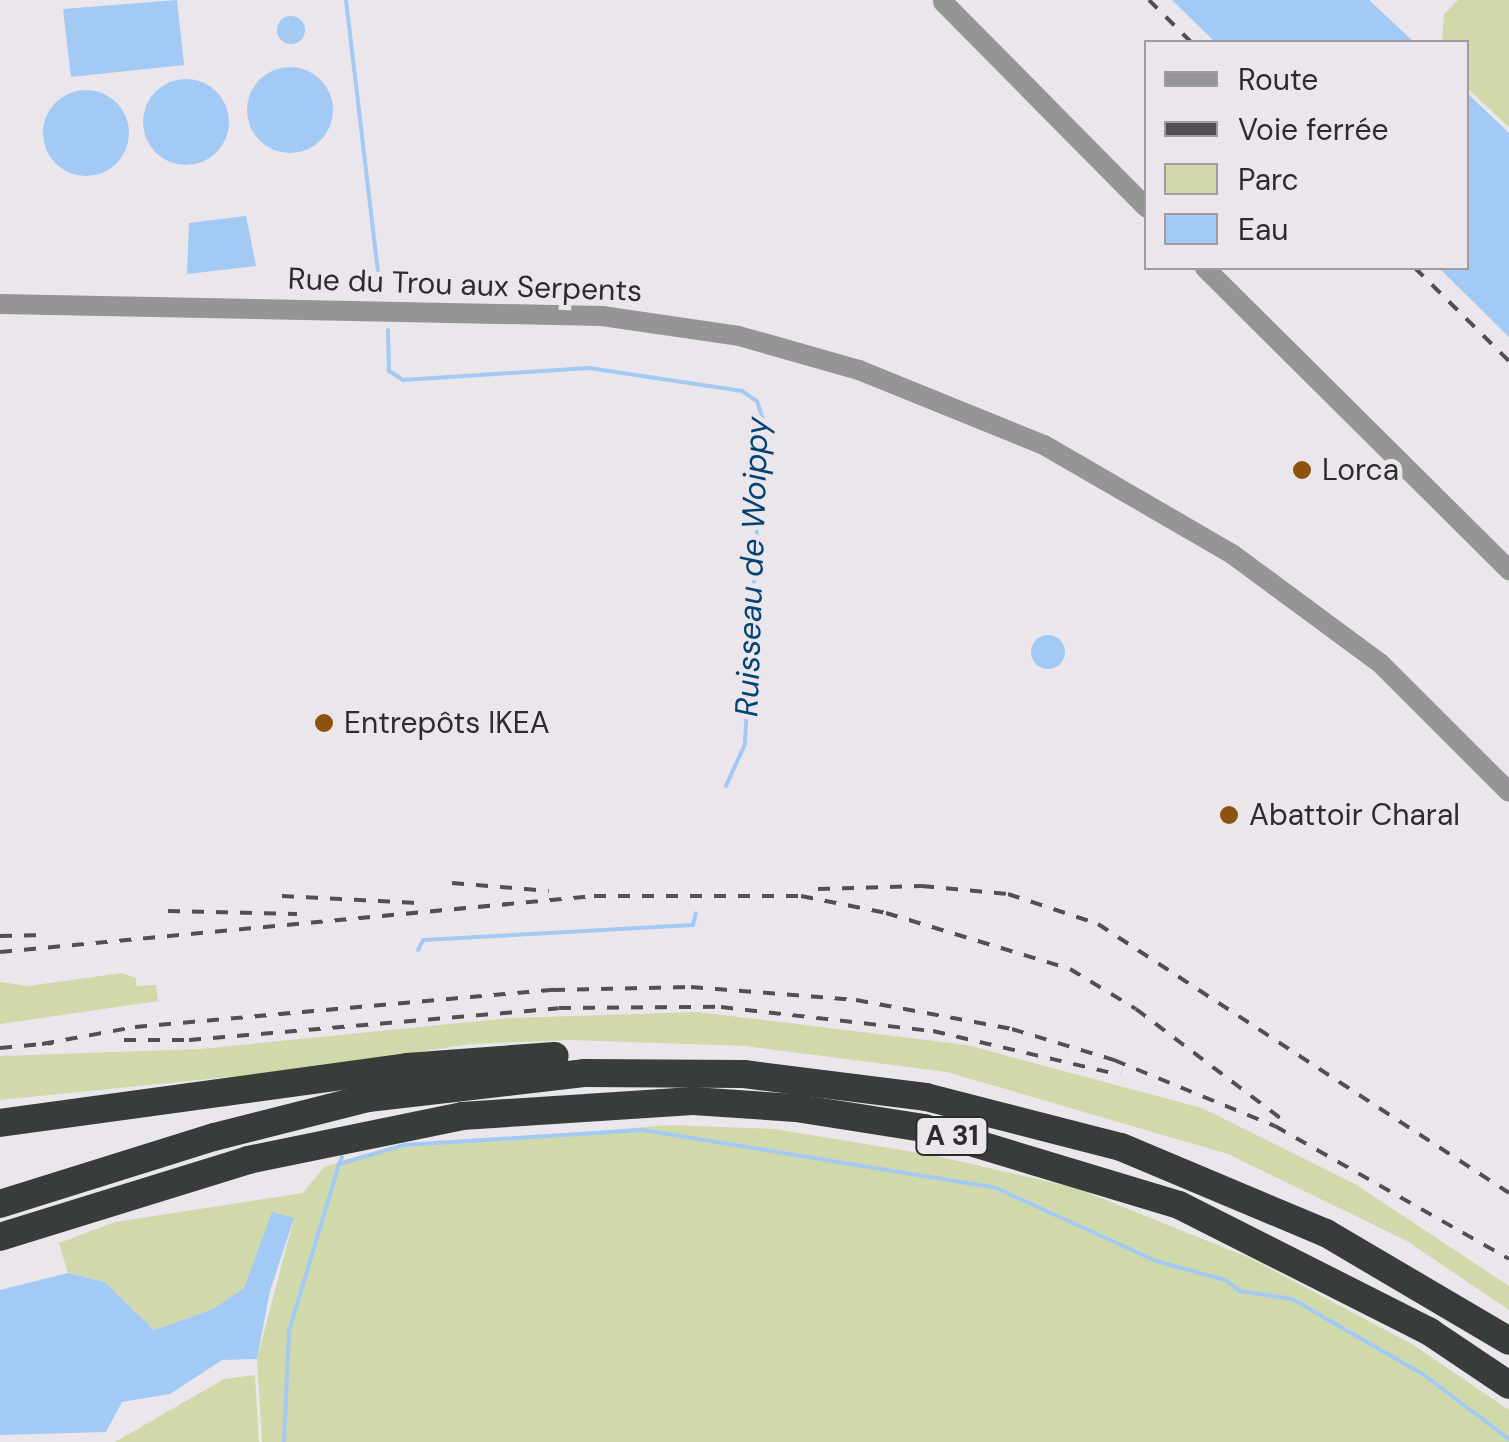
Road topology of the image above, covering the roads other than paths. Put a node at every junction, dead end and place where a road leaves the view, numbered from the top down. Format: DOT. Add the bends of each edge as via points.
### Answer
graph roads {
  1 [pos="944,2"];
  2 [pos="1144,206"];
  3 [pos="1208,270"];
  4 [pos="0,304"];
  5 [pos="1509,570"];
  6 [pos="1509,792"];
  7 [pos="744,1074"];
  8 [pos="0,1114"];
  9 [pos="44,1114"];
  10 [pos="0,1123"];
  11 [pos="0,1204"];
  12 [pos="0,1238"];
  13 [pos="1509,1342"];
  14 [pos="1509,1385"];
  1 -- 2 [label="street"];
  3 -- 5 [label="street"];
  4 -- 6 [label="street, Rue du Trou aux Serpents" via="602,316 739,336 859,370 1044,446 1232,554 1380,663"];
  7 -- 9 [label="highway" via="686,1061 549,1056 408,1067"];
  7 -- 11 [label="highway, A 31" via="584,1074 384,1096 295,1114"];
  7 -- 13 [label="highway, A 31" via="926,1097 1121,1147 1326,1233"];
  8 -- 9 [label="highway"];
  9 -- 10 [label="highway"];
  12 -- 14 [label="highway, A 31" via="248,1160 444,1119 592,1104 796,1108 924,1128 1179,1205 1430,1332"];
}
